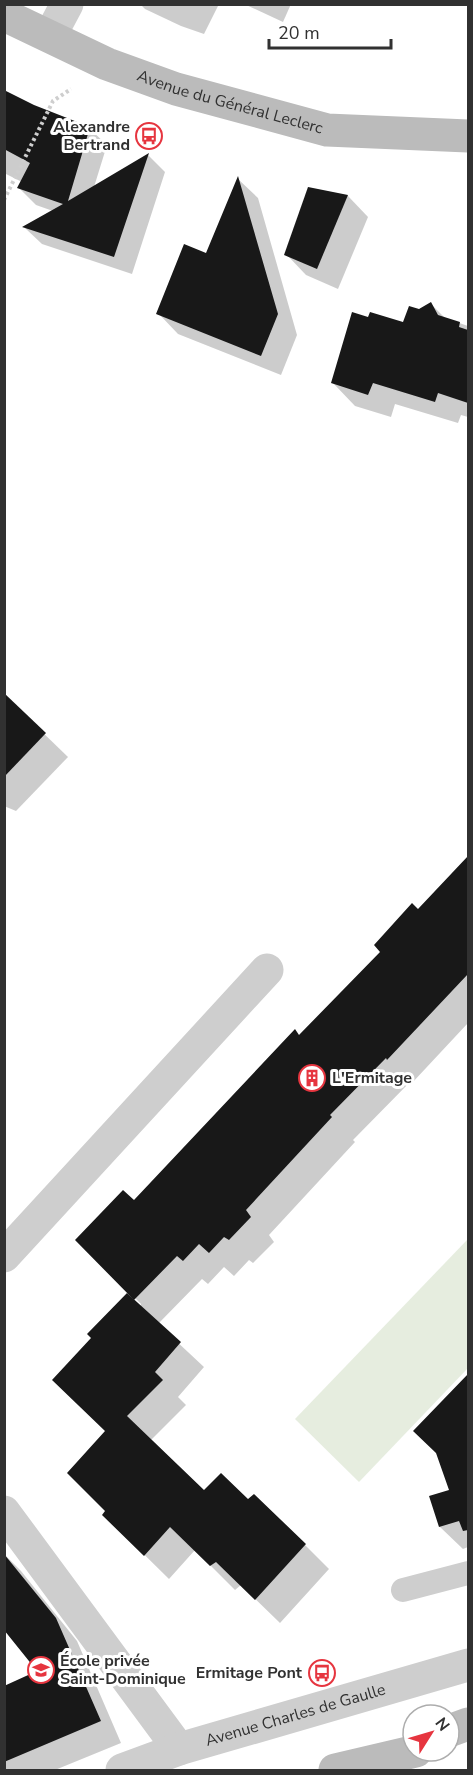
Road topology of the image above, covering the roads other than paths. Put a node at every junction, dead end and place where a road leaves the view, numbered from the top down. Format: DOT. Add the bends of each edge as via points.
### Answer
graph roads {
  1 [pos="67,4"];
  2 [pos="4,15"];
  3 [pos="50,36"];
  4 [pos="468,136"];
  5 [pos="267,970"];
  6 [pos="4,1256"];
  7 [pos="4,1512"];
  8 [pos="468,1573"];
  9 [pos="403,1590"];
  10 [pos="468,1665"];
  11 [pos="401,1747"];
  12 [pos="179,1749"];
  13 [pos="401,1755"];
  14 [pos="340,1769"];
  15 [pos="122,1770"];
  1 -- 3 [label="street"];
  2 -- 3 [label="main road, Avenue du Général Leclerc"];
  3 -- 4 [label="main road, Avenue du Général Leclerc" via="107,64 176,89 327,130"];
  5 -- 6 [label="street"];
  7 -- 12 [label="street"];
  8 -- 9 [label="lane"];
  10 -- 12 [label="street, Avenue Charles de Gaulle"];
  11 -- 14 [label="main road"];
  12 -- 15 [label="street, Avenue Charles de Gaulle"];
  13 -- 14 [label="main road"];
}
